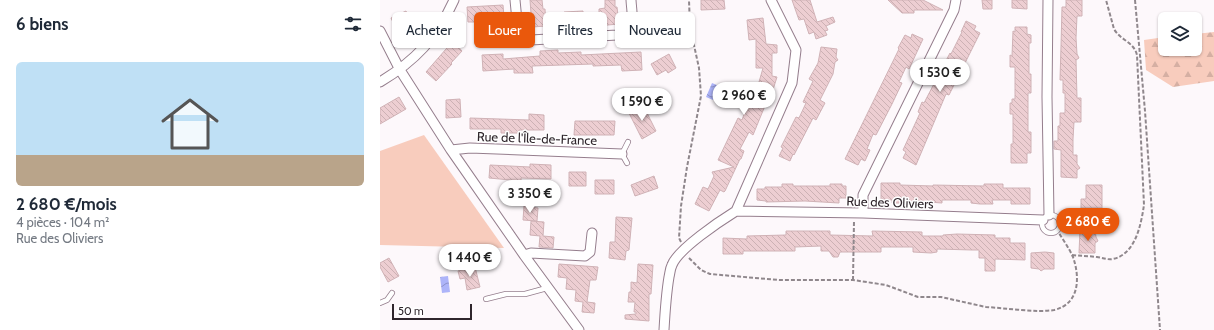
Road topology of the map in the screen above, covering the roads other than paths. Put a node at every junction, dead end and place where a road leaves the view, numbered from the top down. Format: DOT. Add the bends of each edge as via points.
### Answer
graph roads {
  1 [pos="454,0"];
  2 [pos="515,0"];
  3 [pos="631,0"];
  4 [pos="770,0"];
  5 [pos="956,0"];
  6 [pos="1048,0"];
  7 [pos="380,31"];
  8 [pos="400,70"];
  9 [pos="380,82"];
  10 [pos="628,142"];
  11 [pos="451,150"];
  12 [pos="622,154"];
  13 [pos="627,163"];
  14 [pos="736,212"];
  15 [pos="858,213"];
  16 [pos="1046,217"];
  17 [pos="592,233"];
  18 [pos="524,255"];
  19 [pos="547,288"];
  20 [pos="392,293"];
  21 [pos="486,299"];
  22 [pos="380,303"];
  23 [pos="579,330"];
  24 [pos="664,330"];
  1 -- 8 [label="street" via="435,35"];
  2 -- 3 [label="street" via="518,31 531,40 617,35 626,31 632,22"];
  4 -- 14 [label="street" via="796,50 792,82"];
  5 -- 15 [label="street" via="954,10 863,195"];
  6 -- 16 [label="street"];
  7 -- 8 [label="street"];
  8 -- 9 [label="street"];
  8 -- 11 [label="street"];
  10 -- 12 [label="lane"];
  11 -- 12 [label="street, Rue de l'Île-de-France" via="470,148"];
  11 -- 18 [label="street"];
  12 -- 13 [label="lane"];
  14 -- 15 [label="street, Rue des Oliviers"];
  14 -- 24 [label="street" via="724,218 686,253 677,256 671,265"];
  15 -- 16 [label="street, Rue des Oliviers"];
  16 -- 16 [label="lane" via="1056,216 1060,220 1057,230 1046,230 1043,226"];
  17 -- 18 [label="street" via="590,252 586,256 531,253"];
  18 -- 19 [label="street"];
  19 -- 21 [label="lane" via="525,294 506,294"];
  19 -- 23 [label="street"];
  20 -- 22 [label="lane" via="387,300"];
}
